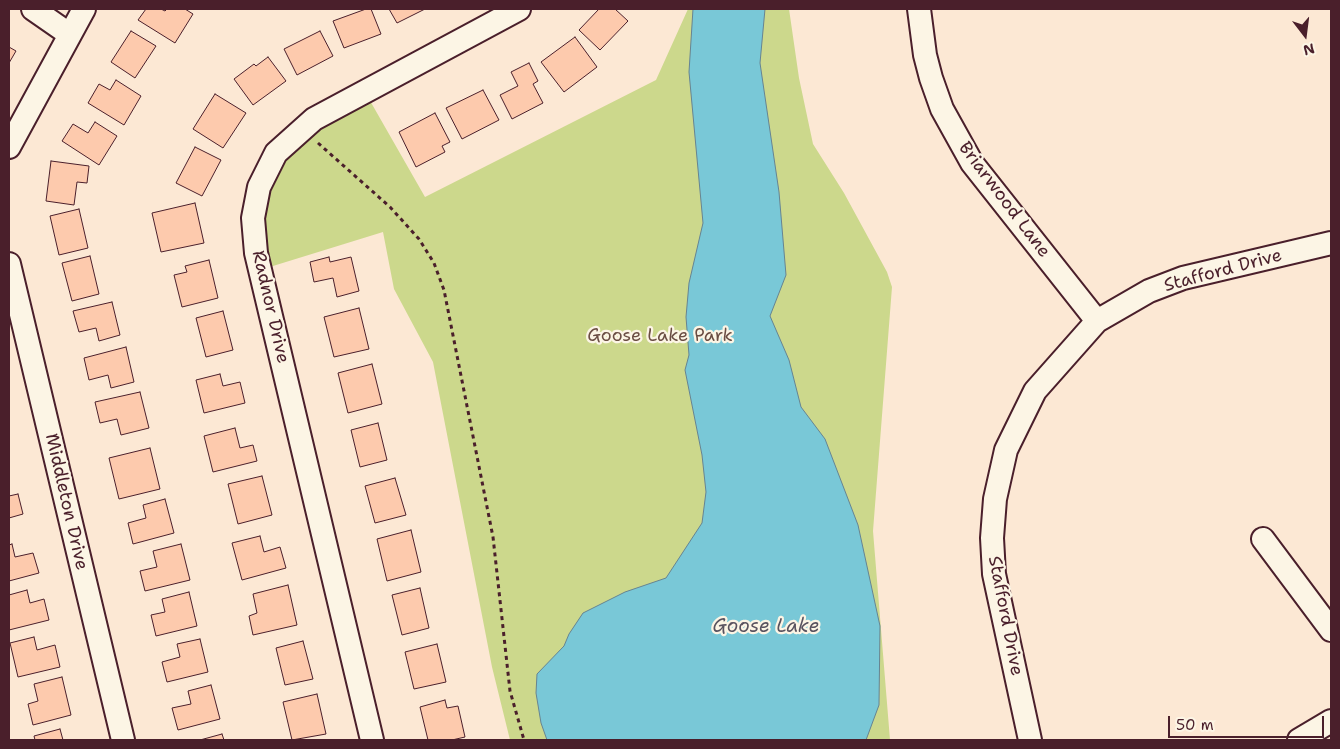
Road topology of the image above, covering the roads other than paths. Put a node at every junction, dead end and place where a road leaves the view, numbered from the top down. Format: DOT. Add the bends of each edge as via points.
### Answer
graph roads {
  1 [pos="33,9"];
  2 [pos="84,9"];
  3 [pos="519,9"];
  4 [pos="919,9"];
  5 [pos="70,34"];
  6 [pos="9,147"];
  7 [pos="1331,243"];
  8 [pos="9,264"];
  9 [pos="1097,321"];
  10 [pos="1263,539"];
  11 [pos="1331,630"];
  12 [pos="1331,721"];
  13 [pos="123,740"];
  14 [pos="372,740"];
  15 [pos="1030,740"];
  16 [pos="1299,740"];
  1 -- 5 [label="street"];
  2 -- 5 [label="street"];
  3 -- 14 [label="street, Radnor Drive" via="314,119 276,153 259,187 253,218 256,253"];
  4 -- 9 [label="street, Briarwood Lane" via="931,78 942,109 967,155"];
  5 -- 6 [label="street"];
  7 -- 9 [label="street, Stafford Drive" via="1183,278 1149,291"];
  8 -- 13 [label="street, Middleton Drive"];
  9 -- 15 [label="street, Stafford Drive" via="1034,392 1006,450 995,499 994,574"];
  10 -- 11 [label="street"];
  12 -- 16 [label="street"];
}
